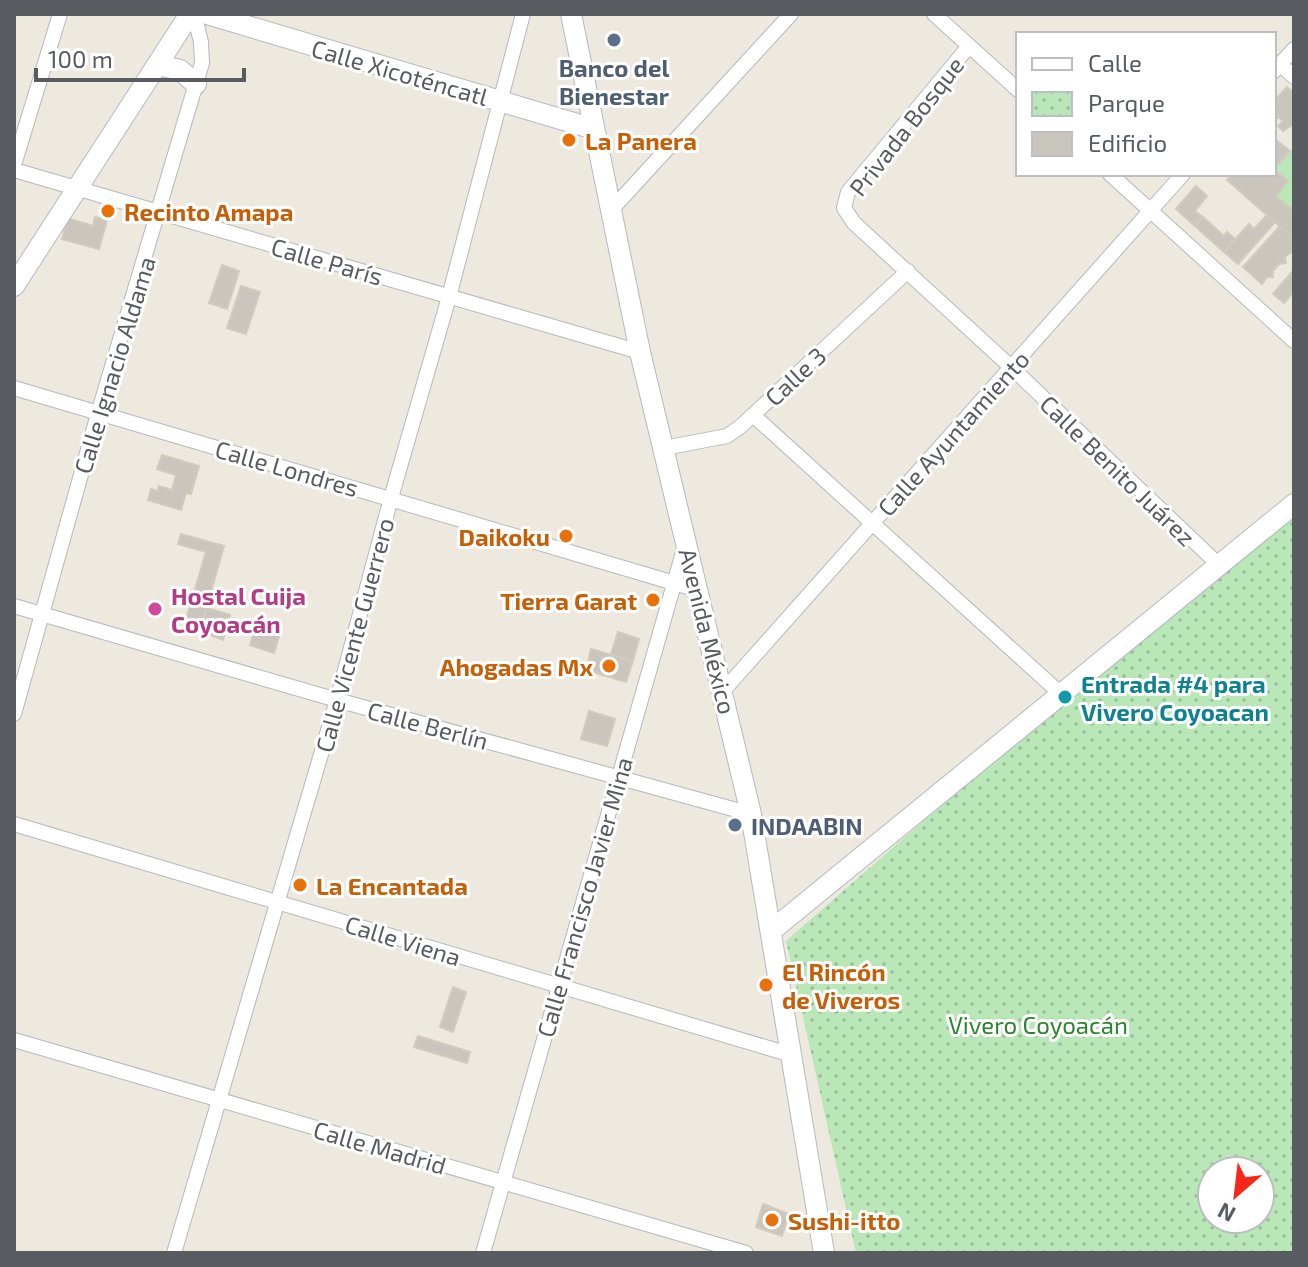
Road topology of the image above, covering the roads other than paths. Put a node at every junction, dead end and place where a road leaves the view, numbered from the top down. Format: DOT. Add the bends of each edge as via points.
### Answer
graph roads {
  1 [pos="60,14"];
  2 [pos="192,14"];
  3 [pos="207,14"];
  4 [pos="523,14"];
  5 [pos="571,14"];
  6 [pos="791,14"];
  7 [pos="934,14"];
  8 [pos="969,46"];
  9 [pos="1294,49"];
  10 [pos="158,65"];
  11 [pos="1277,68"];
  12 [pos="1294,77"];
  13 [pos="196,84"];
  14 [pos="1016,88"];
  15 [pos="502,102"];
  16 [pos="594,129"];
  17 [pos="14,168"];
  18 [pos="1112,176"];
  19 [pos="1181,176"];
  20 [pos="76,188"];
  21 [pos="844,208"];
  22 [pos="612,209"];
  23 [pos="1151,211"];
  24 [pos="160,213"];
  25 [pos="908,271"];
  26 [pos="14,286"];
  27 [pos="449,297"];
  28 [pos="1294,341"];
  29 [pos="640,352"];
  30 [pos="1012,368"];
  31 [pos="14,388"];
  32 [pos="98,414"];
  33 [pos="753,415"];
  34 [pos="664,448"];
  35 [pos="391,498"];
  36 [pos="1294,504"];
  37 [pos="871,523"];
  38 [pos="686,541"];
  39 [pos="1220,566"];
  40 [pos="673,582"];
  41 [pos="698,590"];
  42 [pos="14,606"];
  43 [pos="43,614"];
  44 [pos="723,691"];
  45 [pos="1062,695"];
  46 [pos="337,700"];
  47 [pos="14,714"];
  48 [pos="619,777"];
  49 [pos="751,814"];
  50 [pos="14,824"];
  51 [pos="278,902"];
  52 [pos="771,931"];
  53 [pos="559,986"];
  54 [pos="14,1040"];
  55 [pos="792,1055"];
  56 [pos="219,1100"];
  57 [pos="503,1182"];
  58 [pos="174,1253"];
  59 [pos="483,1253"];
  60 [pos="746,1253"];
  61 [pos="824,1253"];
  1 -- 17 [label="street"];
  2 -- 10 [label="street"];
  2 -- 13 [label="street, Calle Ignacio Aldama" via="202,52"];
  3 -- 15 [label="street, Calle Xicoténcatl"];
  4 -- 15 [label="street, Calle Vicente Guerrero"];
  5 -- 16 [label="street, Avenida México"];
  6 -- 22 [label="street"];
  7 -- 8 [label="street"];
  8 -- 14 [label="street"];
  8 -- 21 [label="street, Privada Bosque" via="848,192"];
  9 -- 11 [label="street"];
  10 -- 13 [label="street" via="180,70"];
  10 -- 20 [label="street"];
  11 -- 12 [label="street"];
  13 -- 24 [label="street, Calle Ignacio Aldama"];
  15 -- 16 [label="street, Calle Xicoténcatl"];
  15 -- 27 [label="street, Calle Vicente Guerrero"];
  16 -- 22 [label="street, Avenida México"];
  17 -- 20 [label="street, Calle París"];
  18 -- 23 [label="street"];
  19 -- 23 [label="street, Calle Ayuntamiento"];
  20 -- 24 [label="street, Calle París"];
  20 -- 26 [label="street"];
  21 -- 25 [label="street, Calle Benito Juárez"];
  22 -- 29 [label="street, Avenida México"];
  23 -- 28 [label="street"];
  23 -- 30 [label="street, Calle Ayuntamiento"];
  24 -- 27 [label="street, Calle París"];
  24 -- 32 [label="street, Calle Ignacio Aldama"];
  25 -- 30 [label="street, Calle Benito Juárez"];
  25 -- 33 [label="street, Calle 3"];
  27 -- 29 [label="street, Calle París"];
  27 -- 35 [label="street, Calle Vicente Guerrero"];
  29 -- 34 [label="street, Avenida México"];
  30 -- 37 [label="street, Calle Ayuntamiento"];
  30 -- 39 [label="street, Calle Benito Juárez"];
  31 -- 32 [label="street, Calle Londres"];
  32 -- 35 [label="street, Calle Londres"];
  32 -- 43 [label="street, Calle Ignacio Aldama"];
  33 -- 34 [label="street, Calle 3" via="727,436"];
  33 -- 37 [label="street"];
  34 -- 38 [label="street, Avenida México"];
  35 -- 40 [label="street, Calle Londres"];
  35 -- 46 [label="street, Calle Vicente Guerrero"];
  36 -- 39 [label="street"];
  37 -- 44 [label="street, Calle Ayuntamiento"];
  37 -- 45 [label="street"];
  38 -- 40 [label="street, Calle Francisco Javier Mina"];
  38 -- 41 [label="street, Avenida México"];
  39 -- 45 [label="street"];
  40 -- 41 [label="street, Calle Londres"];
  40 -- 48 [label="street, Calle Francisco Javier Mina"];
  41 -- 44 [label="street, Avenida México"];
  42 -- 43 [label="street, Calle Berlín"];
  43 -- 46 [label="street, Calle Berlín"];
  43 -- 47 [label="street, Calle Ignacio Aldama"];
  44 -- 49 [label="street, Avenida México"];
  45 -- 52 [label="street"];
  46 -- 48 [label="street, Calle Berlín"];
  46 -- 51 [label="street, Calle Vicente Guerrero"];
  48 -- 49 [label="street, Calle Berlín"];
  48 -- 53 [label="street, Calle Francisco Javier Mina"];
  49 -- 52 [label="street, Avenida México"];
  50 -- 51 [label="street, Calle Viena"];
  51 -- 53 [label="street, Calle Viena"];
  51 -- 56 [label="street, Calle Vicente Guerrero"];
  52 -- 55 [label="street, Avenida México"];
  53 -- 55 [label="street, Calle Viena"];
  53 -- 57 [label="street, Calle Francisco Javier Mina"];
  54 -- 56 [label="street, Calle Madrid"];
  55 -- 61 [label="street, Avenida México"];
  56 -- 57 [label="street, Calle Madrid"];
  56 -- 58 [label="street, Calle Vicente Guerrero"];
  57 -- 59 [label="street, Calle Francisco Javier Mina"];
  57 -- 60 [label="street, Calle Madrid"];
}
